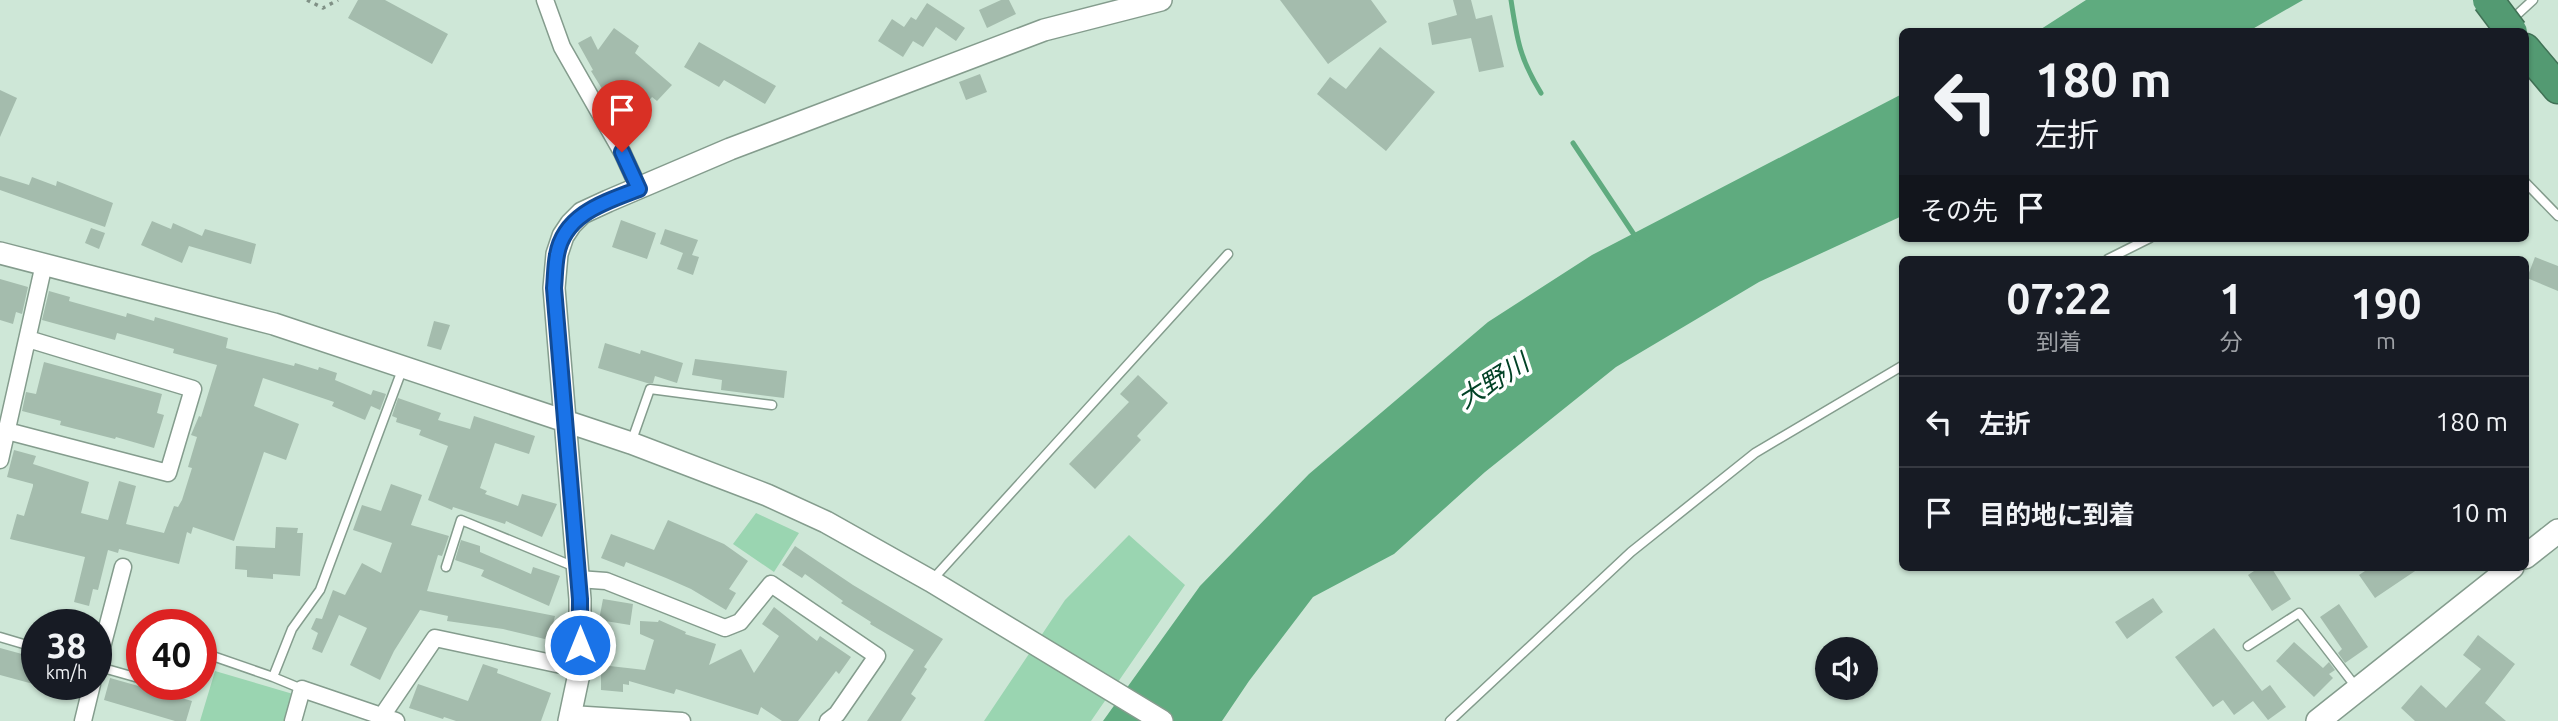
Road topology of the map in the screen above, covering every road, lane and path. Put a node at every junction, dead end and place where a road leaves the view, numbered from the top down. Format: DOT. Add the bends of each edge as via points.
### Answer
graph roads {
  1 [pos="307,0"];
  2 [pos="338,0"];
  3 [pos="545,0"];
  4 [pos="1161,0"];
  5 [pos="2488,0"];
  6 [pos="2533,0"];
  7 [pos="2502,28"];
  8 [pos="2509,28"];
  9 [pos="2529,54"];
  10 [pos="2558,88"];
  11 [pos="2529,186"];
  12 [pos="639,189"];
  13 [pos="2558,216"];
  14 [pos="2142,242"];
  15 [pos="0,253"];
  16 [pos="1228,254"];
  17 [pos="2114,256"];
  18 [pos="44,264"];
  19 [pos="28,340"];
  20 [pos="403,367"];
  21 [pos="1899,368"];
  22 [pos="772,405"];
  23 [pos="567,422"];
  24 [pos="5,427"];
  25 [pos="631,443"];
  26 [pos="0,460"];
  27 [pos="2558,531"];
  28 [pos="2529,554"];
  29 [pos="123,567"];
  30 [pos="446,567"];
  31 [pos="2507,571"];
  32 [pos="578,573"];
  33 [pos="931,581"];
  34 [pos="112,609"];
  35 [pos="0,637"];
  36 [pos="21,643"];
  37 [pos="2248,646"];
  38 [pos="217,658"];
  39 [pos="580,669"];
  40 [pos="273,677"];
  41 [pos="302,689"];
  42 [pos="2358,690"];
  43 [pos="88,700"];
  44 [pos="570,718"];
  45 [pos="389,719"];
  46 [pos="83,721"];
  47 [pos="293,721"];
  48 [pos="682,721"];
  49 [pos="828,721"];
  50 [pos="1162,721"];
  51 [pos="1450,721"];
  52 [pos="2318,721"];
  1 -- 2 [label="path" via="323,8"];
  3 -- 12 [label="street" via="562,47"];
  4 -- 12 [label="street" via="1044,30 730,149"];
  5 -- 8 [label="highway, bridge"];
  6 -- 7 [label="lane"];
  9 -- 10 [label="highway"];
  11 -- 13 [label="lane"];
  12 -- 23 [label="street" via="583,213 562,236 554,288"];
  14 -- 17 [label="lane"];
  15 -- 18 [label="street"];
  16 -- 33 [label="lane"];
  18 -- 19 [label="street"];
  18 -- 20 [label="street" via="274,324"];
  19 -- 24 [label="street"];
  19 -- 24 [label="street" via="192,389 167,473"];
  20 -- 23 [label="street"];
  20 -- 40 [label="lane" via="320,590 292,629"];
  21 -- 51 [label="lane" via="1755,453 1631,552"];
  22 -- 25 [label="lane" via="650,389"];
  23 -- 25 [label="street"];
  23 -- 32 [label="street"];
  24 -- 26 [label="street"];
  25 -- 33 [label="street" via="826,522"];
  27 -- 28 [label="main road"];
  29 -- 34 [label="street"];
  30 -- 32 [label="lane" via="461,520"];
  31 -- 42 [label="main road"];
  32 -- 39 [label="street"];
  32 -- 49 [label="street" via="725,628 740,622 771,584 877,656"];
  33 -- 50 [label="street"];
  35 -- 36 [label="lane"];
  37 -- 42 [label="lane" via="2299,613"];
  38 -- 40 [label="lane"];
  39 -- 44 [label="street"];
  39 -- 45 [label="street" via="435,638"];
  40 -- 41 [label="lane"];
  41 -- 45 [label="street"];
  41 -- 47 [label="street"];
  42 -- 52 [label="main road"];
  43 -- 46 [label="street"];
  44 -- 48 [label="street"];
}
